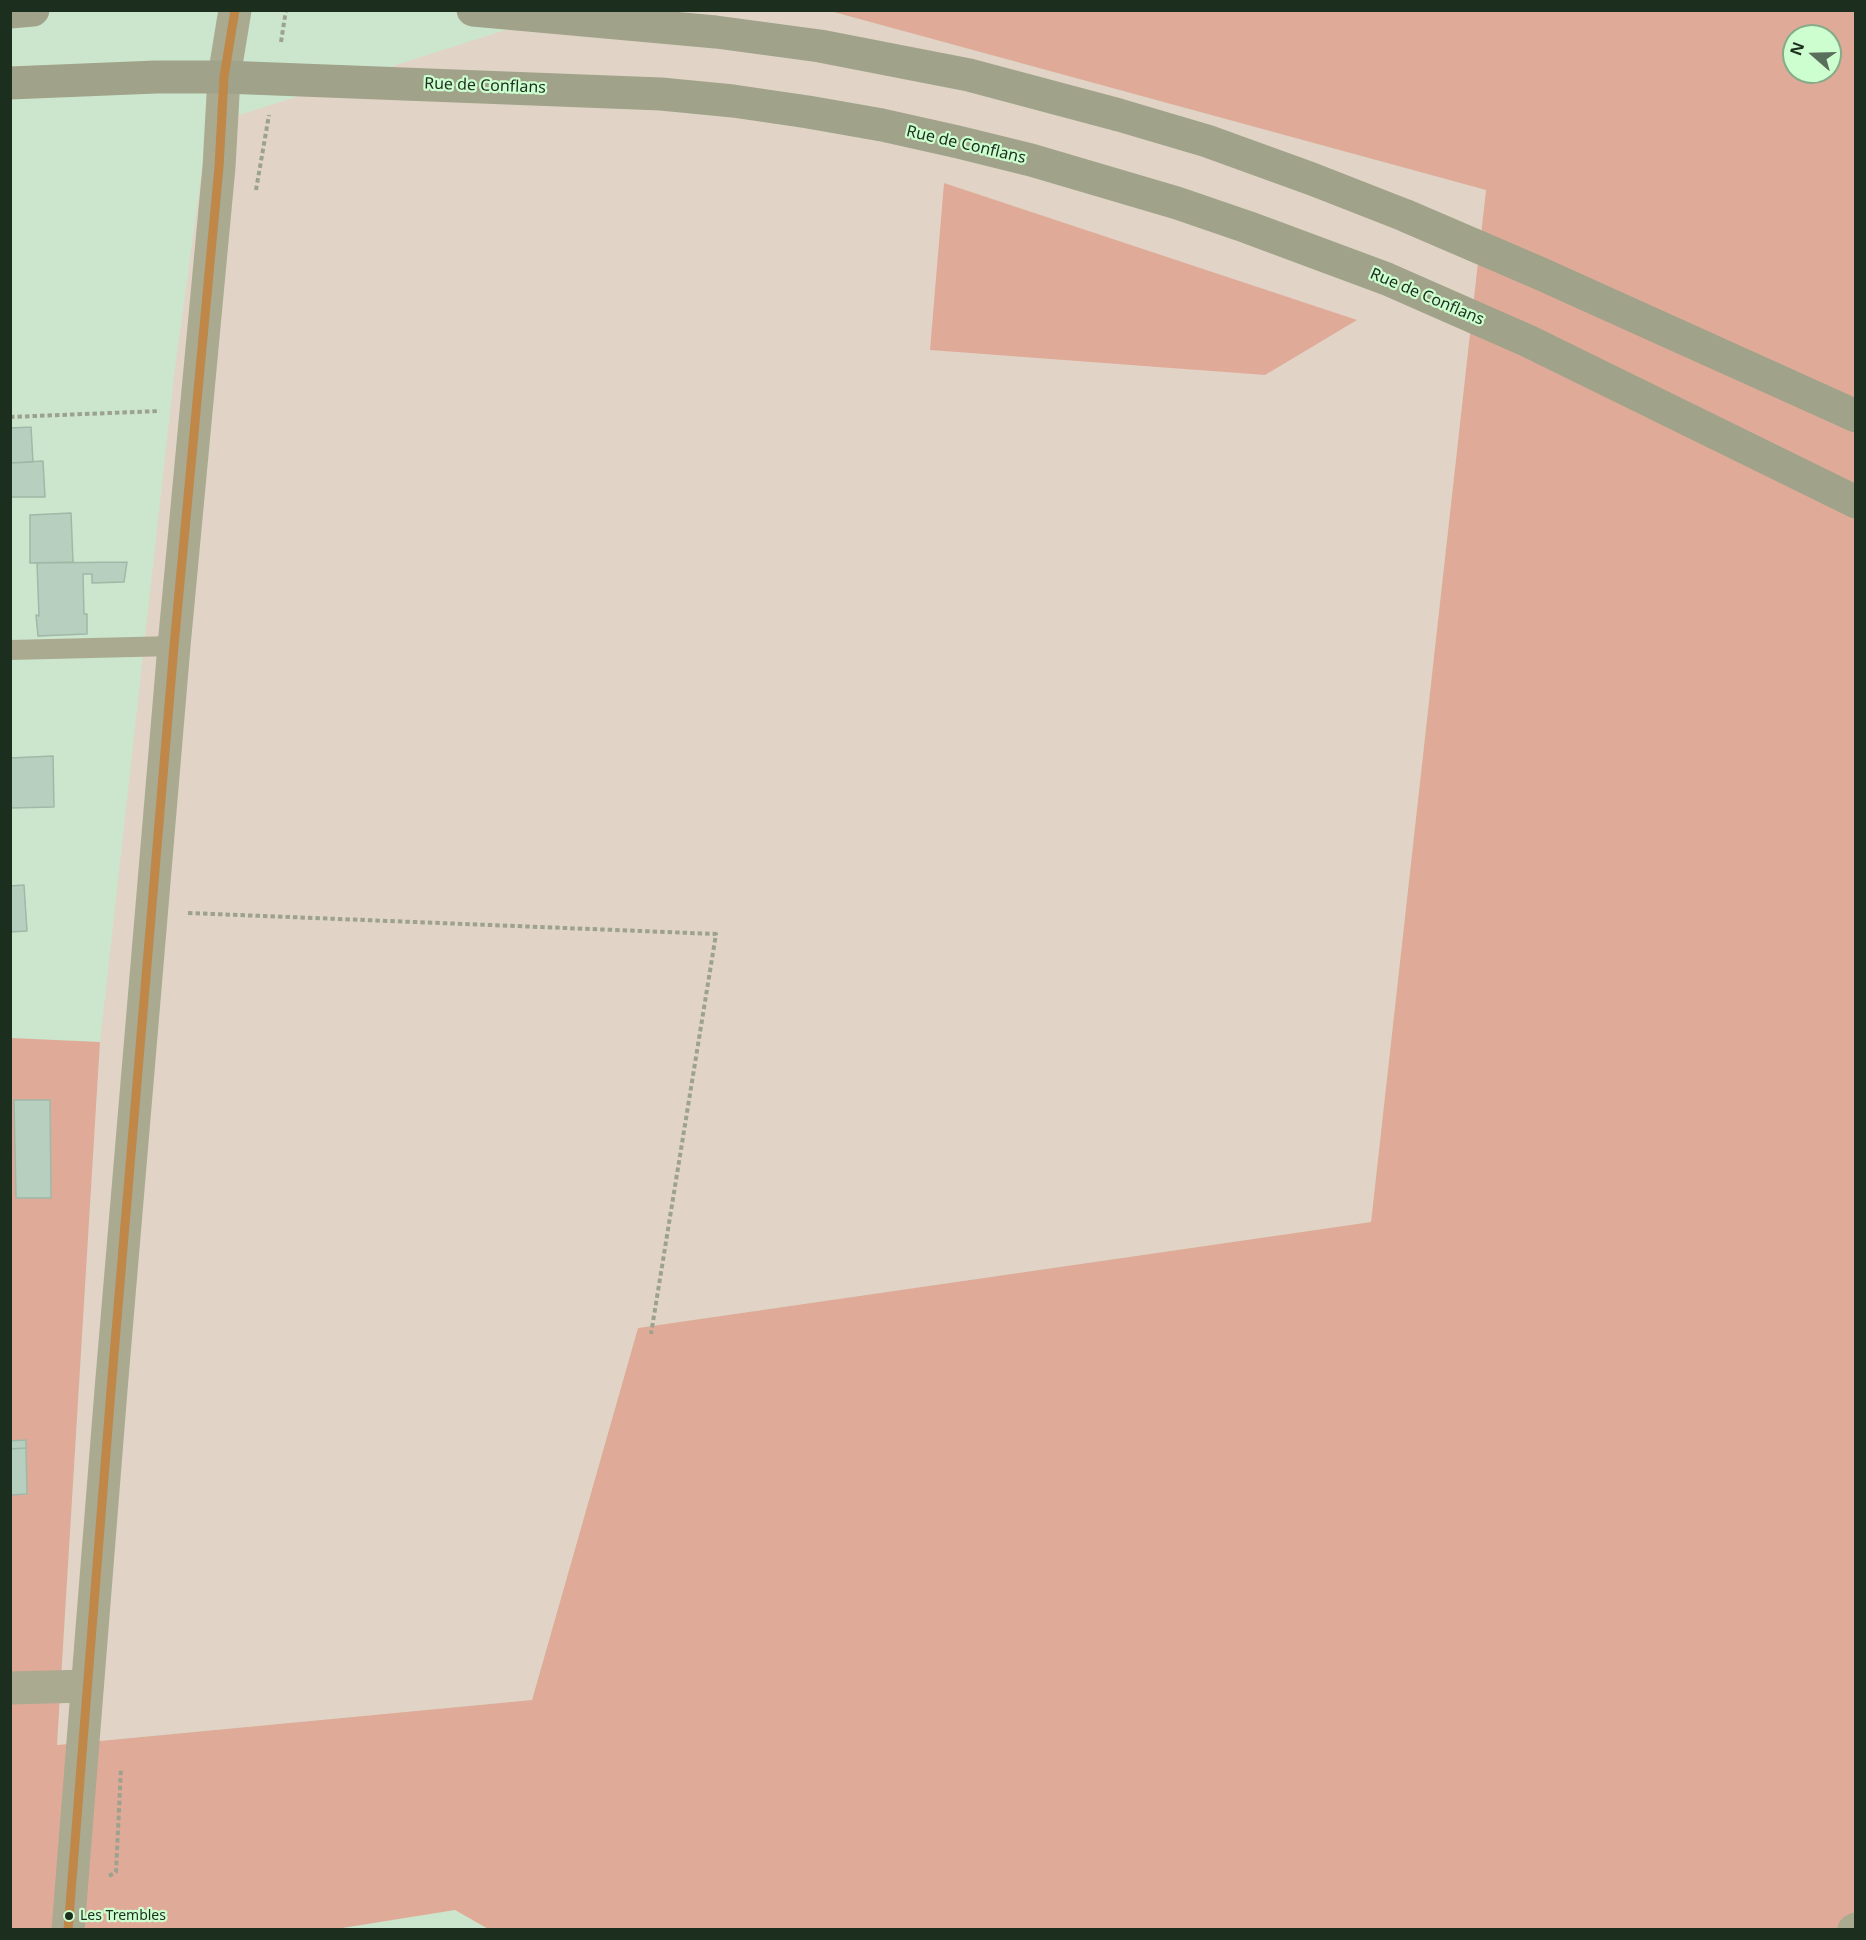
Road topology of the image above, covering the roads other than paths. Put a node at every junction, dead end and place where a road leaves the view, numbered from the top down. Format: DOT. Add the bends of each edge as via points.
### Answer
graph roads {
  1 [pos="33,10"];
  2 [pos="235,10"];
  3 [pos="473,10"];
  4 [pos="10,12"];
  5 [pos="224,77"];
  6 [pos="10,83"];
  7 [pos="1856,416"];
  8 [pos="1856,502"];
  9 [pos="174,646"];
  10 [pos="10,650"];
  11 [pos="87,1686"];
  12 [pos="10,1688"];
  13 [pos="68,1929"];
  1 -- 4 [label="main road"];
  2 -- 5 [label="street"];
  3 -- 7 [label="main road" via="635,23 820,46 969,75 1196,137 1404,215"];
  5 -- 6 [label="main road, Rue de Conflans"];
  5 -- 8 [label="main road, Rue de Conflans" via="589,90 733,101 882,125 1020,158 1177,203 1388,279 1528,341"];
  5 -- 9 [label="street"];
  9 -- 10 [label="lane"];
  9 -- 11 [label="street"];
  11 -- 12 [label="street"];
  11 -- 13 [label="street"];
}
